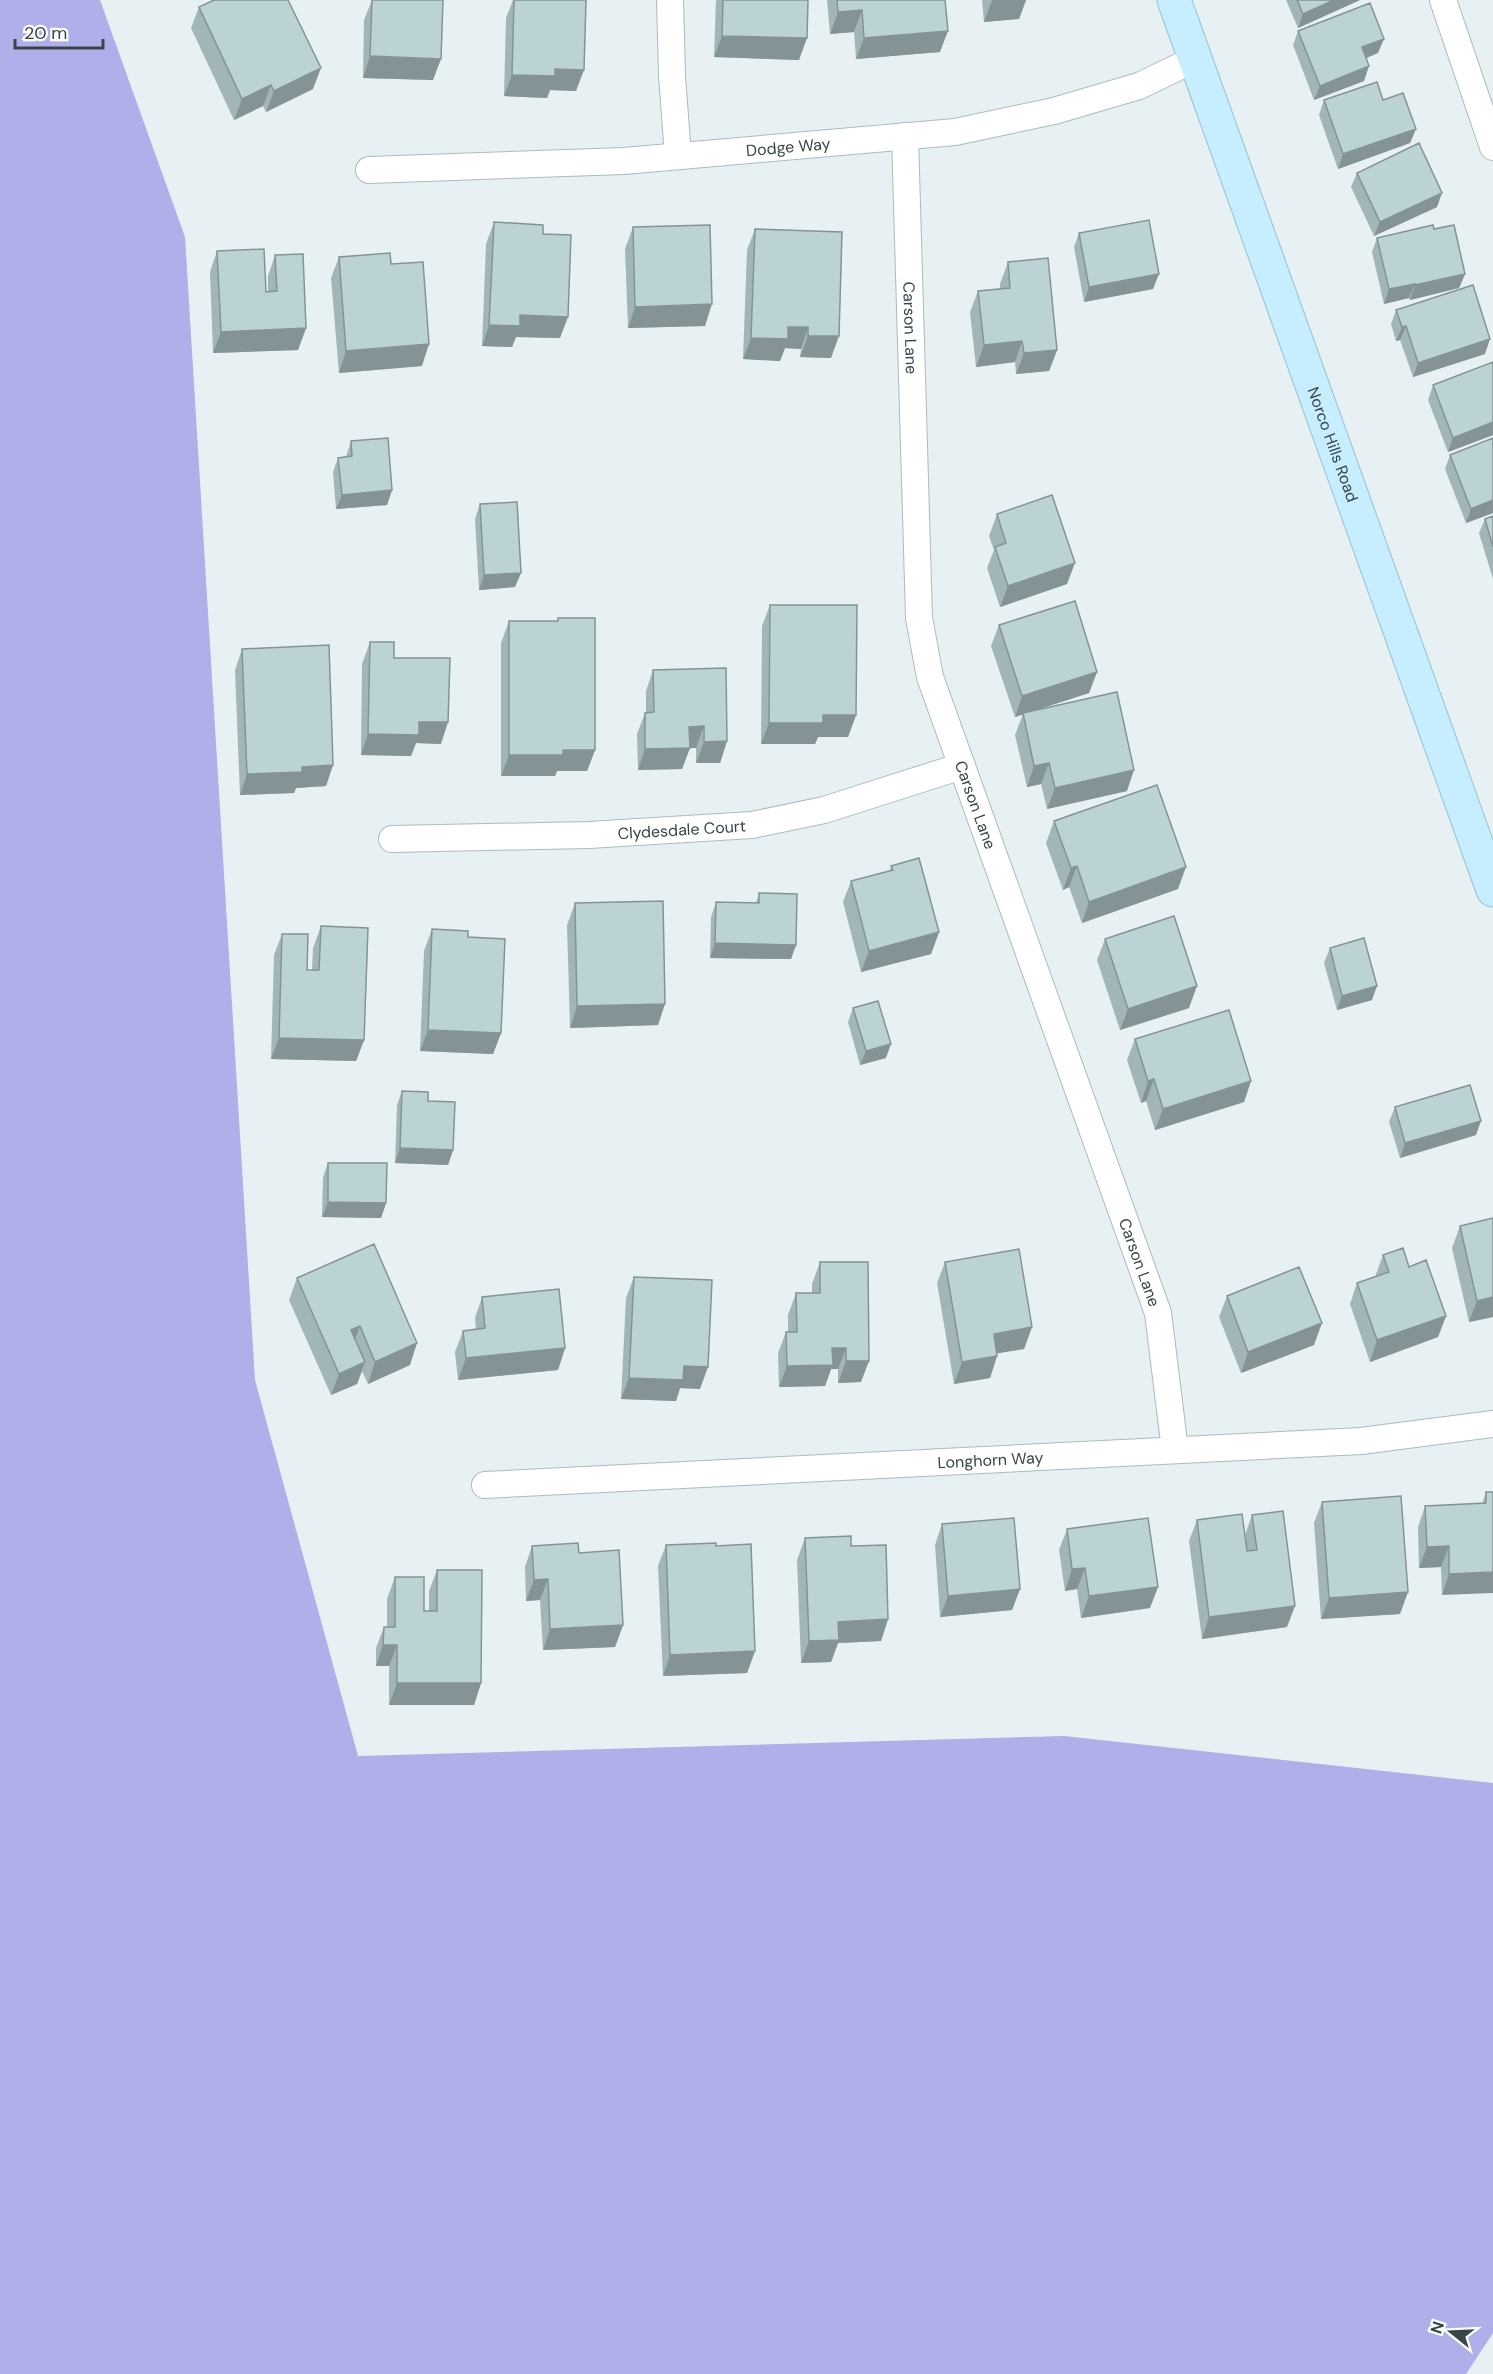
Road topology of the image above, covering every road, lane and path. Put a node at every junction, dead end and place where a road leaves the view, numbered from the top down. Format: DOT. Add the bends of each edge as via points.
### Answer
graph roads {
  1 [pos="670,0"];
  2 [pos="1174,0"];
  3 [pos="1443,0"];
  4 [pos="1195,59"];
  5 [pos="905,136"];
  6 [pos="1493,147"];
  7 [pos="678,156"];
  8 [pos="369,170"];
  9 [pos="962,766"];
  10 [pos="392,839"];
  11 [pos="1493,890"];
  12 [pos="1493,1424"];
  13 [pos="1175,1450"];
  14 [pos="485,1485"];
  1 -- 7 [label="street"];
  2 -- 4 [label="street, Norco Hills Road"];
  3 -- 6 [label="street"];
  4 -- 5 [label="street, Dodge Way" via="1139,86 1054,111 955,132"];
  4 -- 11 [label="street, Norco Hills Road"];
  5 -- 7 [label="street, Dodge Way"];
  5 -- 9 [label="street, Carson Lane" via="919,618 930,677"];
  7 -- 8 [label="street, Dodge Way"];
  9 -- 10 [label="street, Clydesdale Court" via="824,810 752,825 590,836"];
  9 -- 13 [label="street, Carson Lane" via="1158,1313"];
  12 -- 13 [label="street, Longhorn Way" via="1361,1441"];
  13 -- 14 [label="street, Longhorn Way"];
}
